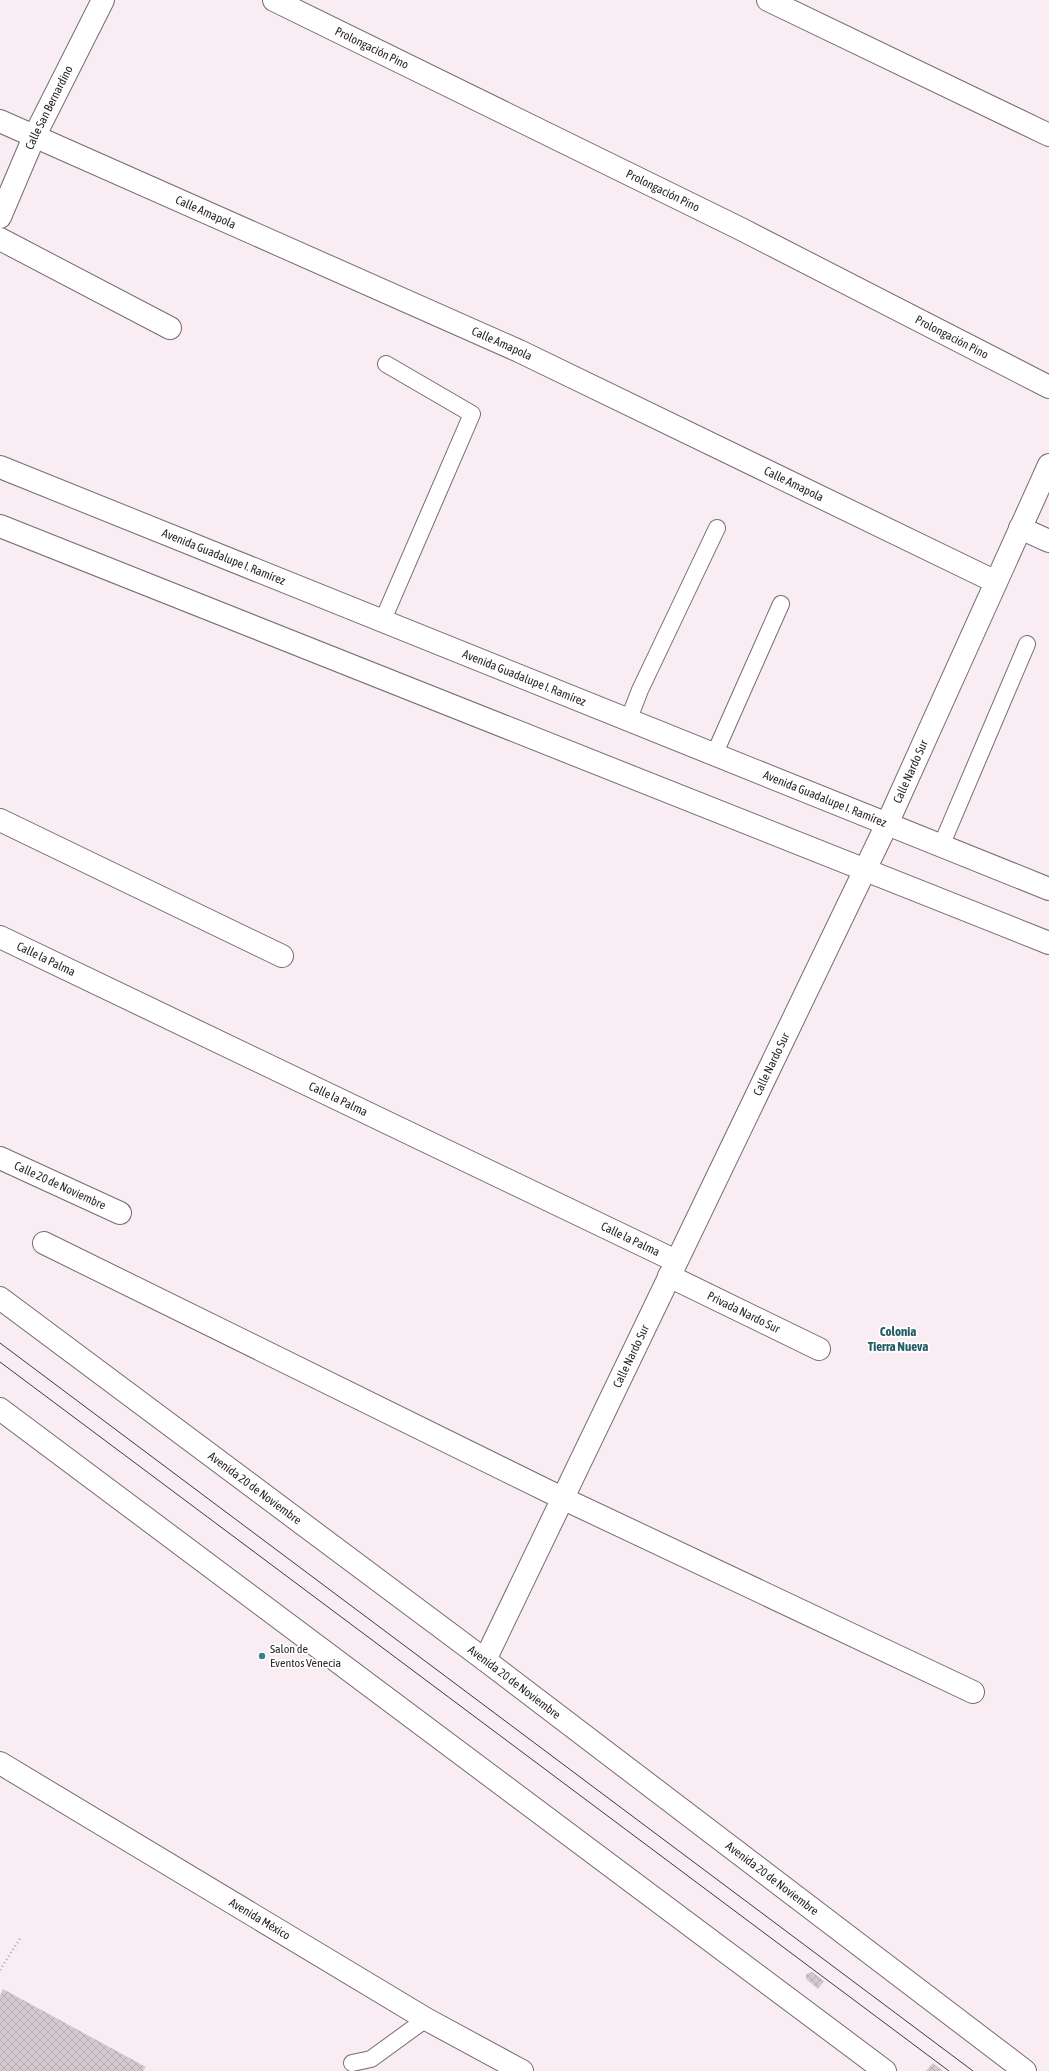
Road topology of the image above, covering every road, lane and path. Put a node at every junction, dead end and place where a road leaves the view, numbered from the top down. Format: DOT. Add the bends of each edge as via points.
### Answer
graph roads {
  1 [pos="103,0"];
  2 [pos="274,0"];
  3 [pos="768,0"];
  4 [pos="0,121"];
  5 [pos="1049,135"];
  6 [pos="34,138"];
  7 [pos="0,217"];
  8 [pos="0,239"];
  9 [pos="170,328"];
  10 [pos="386,364"];
  11 [pos="1049,387"];
  12 [pos="1049,465"];
  13 [pos="0,467"];
  14 [pos="0,526"];
  15 [pos="717,528"];
  16 [pos="1020,528"];
  17 [pos="1049,542"];
  18 [pos="996,582"];
  19 [pos="781,604"];
  20 [pos="382,622"];
  21 [pos="1027,644"];
  22 [pos="628,721"];
  23 [pos="714,755"];
  24 [pos="0,820"];
  25 [pos="887,824"];
  26 [pos="941,846"];
  27 [pos="864,870"];
  28 [pos="1049,889"];
  29 [pos="0,937"];
  30 [pos="1049,943"];
  31 [pos="282,956"];
  32 [pos="0,1158"];
  33 [pos="120,1213"];
  34 [pos="44,1243"];
  35 [pos="672,1268"];
  36 [pos="0,1298"];
  37 [pos="819,1349"];
  38 [pos="0,1409"];
  39 [pos="562,1498"];
  40 [pos="484,1660"];
  41 [pos="973,1692"];
  42 [pos="0,1763"];
  43 [pos="21,1937"];
  44 [pos="0,1970"];
  45 [pos="426,2019"];
  46 [pos="352,2063"];
  47 [pos="522,2071"];
  48 [pos="885,2071"];
  49 [pos="1025,2071"];
  1 -- 6 [label="street, Calle San Bernardino"];
  2 -- 11 [label="street, Prolongación Pino" via="741,229"];
  3 -- 5 [label="street"];
  4 -- 6 [label="street, Calle Amapola"];
  6 -- 7 [label="street, Calle San Bernardino"];
  6 -- 18 [label="street, Calle Amapola" via="518,351"];
  8 -- 9 [label="street"];
  10 -- 20 [label="lane" via="472,414"];
  12 -- 16 [label="street, Calle Nardo Sur"];
  13 -- 20 [label="street, Avenida Guadalupe I. Ramírez"];
  14 -- 27 [label="street"];
  15 -- 22 [label="lane" via="640,690"];
  16 -- 17 [label="street"];
  16 -- 18 [label="street, Calle Nardo Sur"];
  18 -- 25 [label="street, Calle Nardo Sur"];
  19 -- 23 [label="lane"];
  20 -- 22 [label="street, Avenida Guadalupe I. Ramírez"];
  21 -- 26 [label="lane"];
  22 -- 23 [label="street, Avenida Guadalupe I. Ramírez"];
  23 -- 25 [label="street, Avenida Guadalupe I. Ramírez"];
  24 -- 31 [label="street"];
  25 -- 26 [label="street, Avenida Guadalupe I. Ramírez"];
  25 -- 27 [label="street, Calle Nardo Sur"];
  26 -- 28 [label="street, Avenida Guadalupe I. Ramírez"];
  27 -- 30 [label="street"];
  27 -- 35 [label="street, Calle Nardo Sur"];
  29 -- 35 [label="street, Calle la Palma"];
  32 -- 33 [label="street, Calle 20 de Noviembre"];
  34 -- 39 [label="street"];
  35 -- 37 [label="street, Privada Nardo Sur"];
  35 -- 39 [label="street, Calle Nardo Sur"];
  36 -- 40 [label="street, Avenida 20 de Noviembre"];
  38 -- 48 [label="street"];
  39 -- 40 [label="street, Calle Nardo Sur"];
  39 -- 41 [label="street"];
  40 -- 49 [label="street, Avenida 20 de Noviembre"];
  42 -- 45 [label="street, Avenida México"];
  43 -- 44 [label="path"];
  45 -- 46 [label="lane" via="372,2059"];
  45 -- 47 [label="street, Avenida México"];
}
